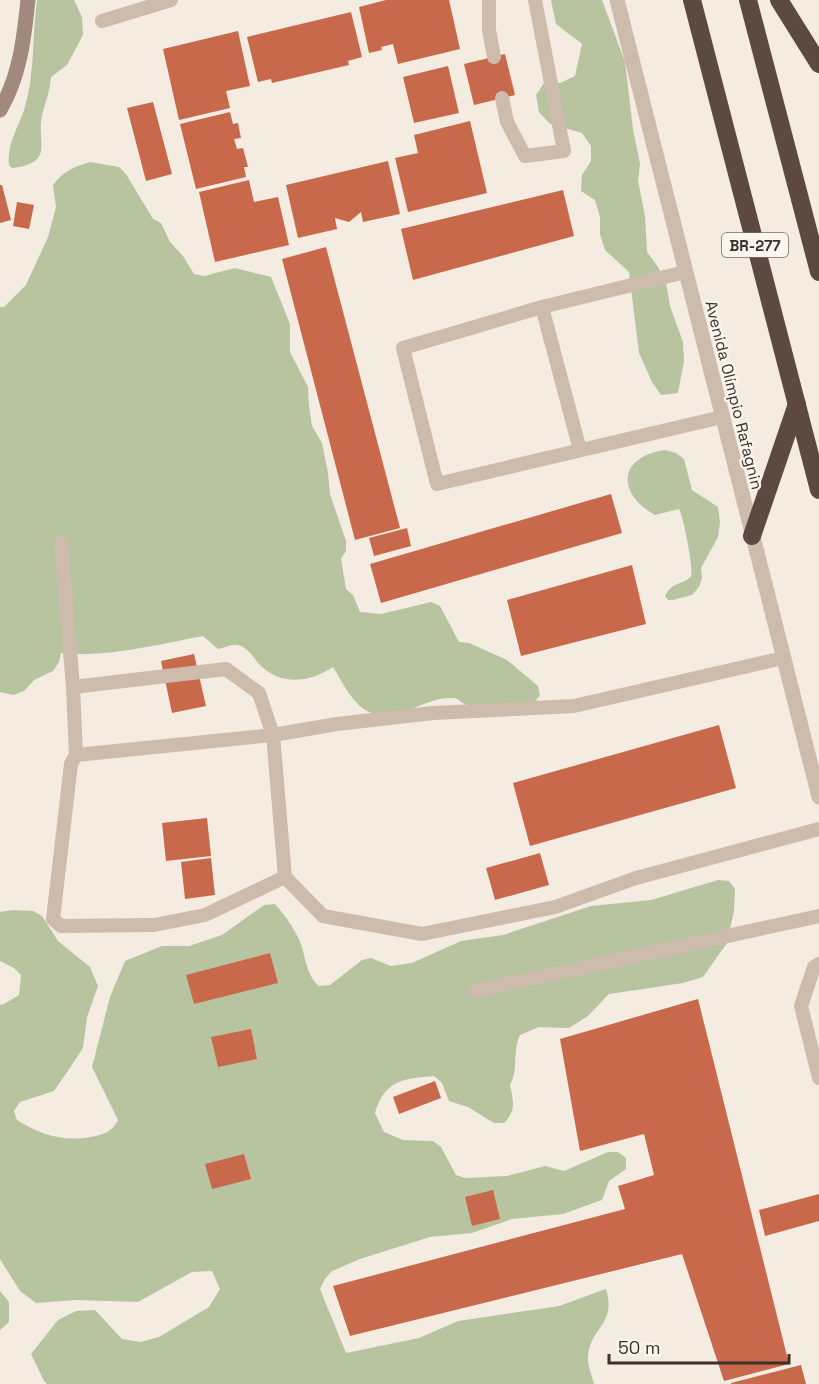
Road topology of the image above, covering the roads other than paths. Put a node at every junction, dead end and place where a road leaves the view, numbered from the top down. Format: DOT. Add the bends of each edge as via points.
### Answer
graph roads {
  1 [pos="28,0"];
  2 [pos="171,0"];
  3 [pos="489,0"];
  4 [pos="535,0"];
  5 [pos="617,0"];
  6 [pos="692,0"];
  7 [pos="748,0"];
  8 [pos="779,0"];
  9 [pos="102,21"];
  10 [pos="494,57"];
  11 [pos="819,64"];
  12 [pos="502,98"];
  13 [pos="3,101"];
  14 [pos="685,272"];
  15 [pos="819,272"];
  16 [pos="542,307"];
  17 [pos="797,404"];
  18 [pos="722,417"];
  19 [pos="580,450"];
  20 [pos="819,490"];
  21 [pos="752,536"];
  22 [pos="61,543"];
  23 [pos="783,658"];
  24 [pos="73,687"];
  25 [pos="273,735"];
  26 [pos="76,755"];
  27 [pos="819,797"];
  28 [pos="819,829"];
  29 [pos="285,877"];
  30 [pos="819,916"];
  31 [pos="819,964"];
  32 [pos="475,991"];
  33 [pos="819,1078"];
  1 -- 13 [label="main road" via="22,55"];
  2 -- 9 [label="lane"];
  3 -- 10 [label="lane"];
  4 -- 12 [label="lane" via="564,151 525,156 507,122"];
  5 -- 14 [label="street, Avenida Olímpio Rafagnin"];
  6 -- 17 [label="highway, BR-277"];
  7 -- 15 [label="highway, BR-277"];
  8 -- 11 [label="highway"];
  14 -- 16 [label="lane"];
  14 -- 18 [label="street, Avenida Olímpio Rafagnin"];
  16 -- 19 [label="lane"];
  16 -- 19 [label="lane" via="403,348 437,483"];
  17 -- 20 [label="highway, BR-277"];
  17 -- 21 [label="highway"];
  18 -- 19 [label="lane"];
  18 -- 21 [label="street, Avenida Olímpio Rafagnin"];
  21 -- 23 [label="street, Avenida Olímpio Rafagnin"];
  22 -- 24 [label="lane"];
  23 -- 25 [label="lane" via="574,706 433,713"];
  23 -- 27 [label="street, Avenida Olímpio Rafagnin"];
  24 -- 25 [label="lane" via="226,669 259,693"];
  24 -- 26 [label="lane"];
  25 -- 26 [label="lane"];
  25 -- 29 [label="lane"];
  26 -- 29 [label="lane" via="71,764 53,919 61,926 154,925 205,915"];
  28 -- 29 [label="lane" via="636,878 555,907 422,934 323,916"];
  30 -- 32 [label="lane"];
  31 -- 33 [label="lane" via="814,967 801,1006"];
}
